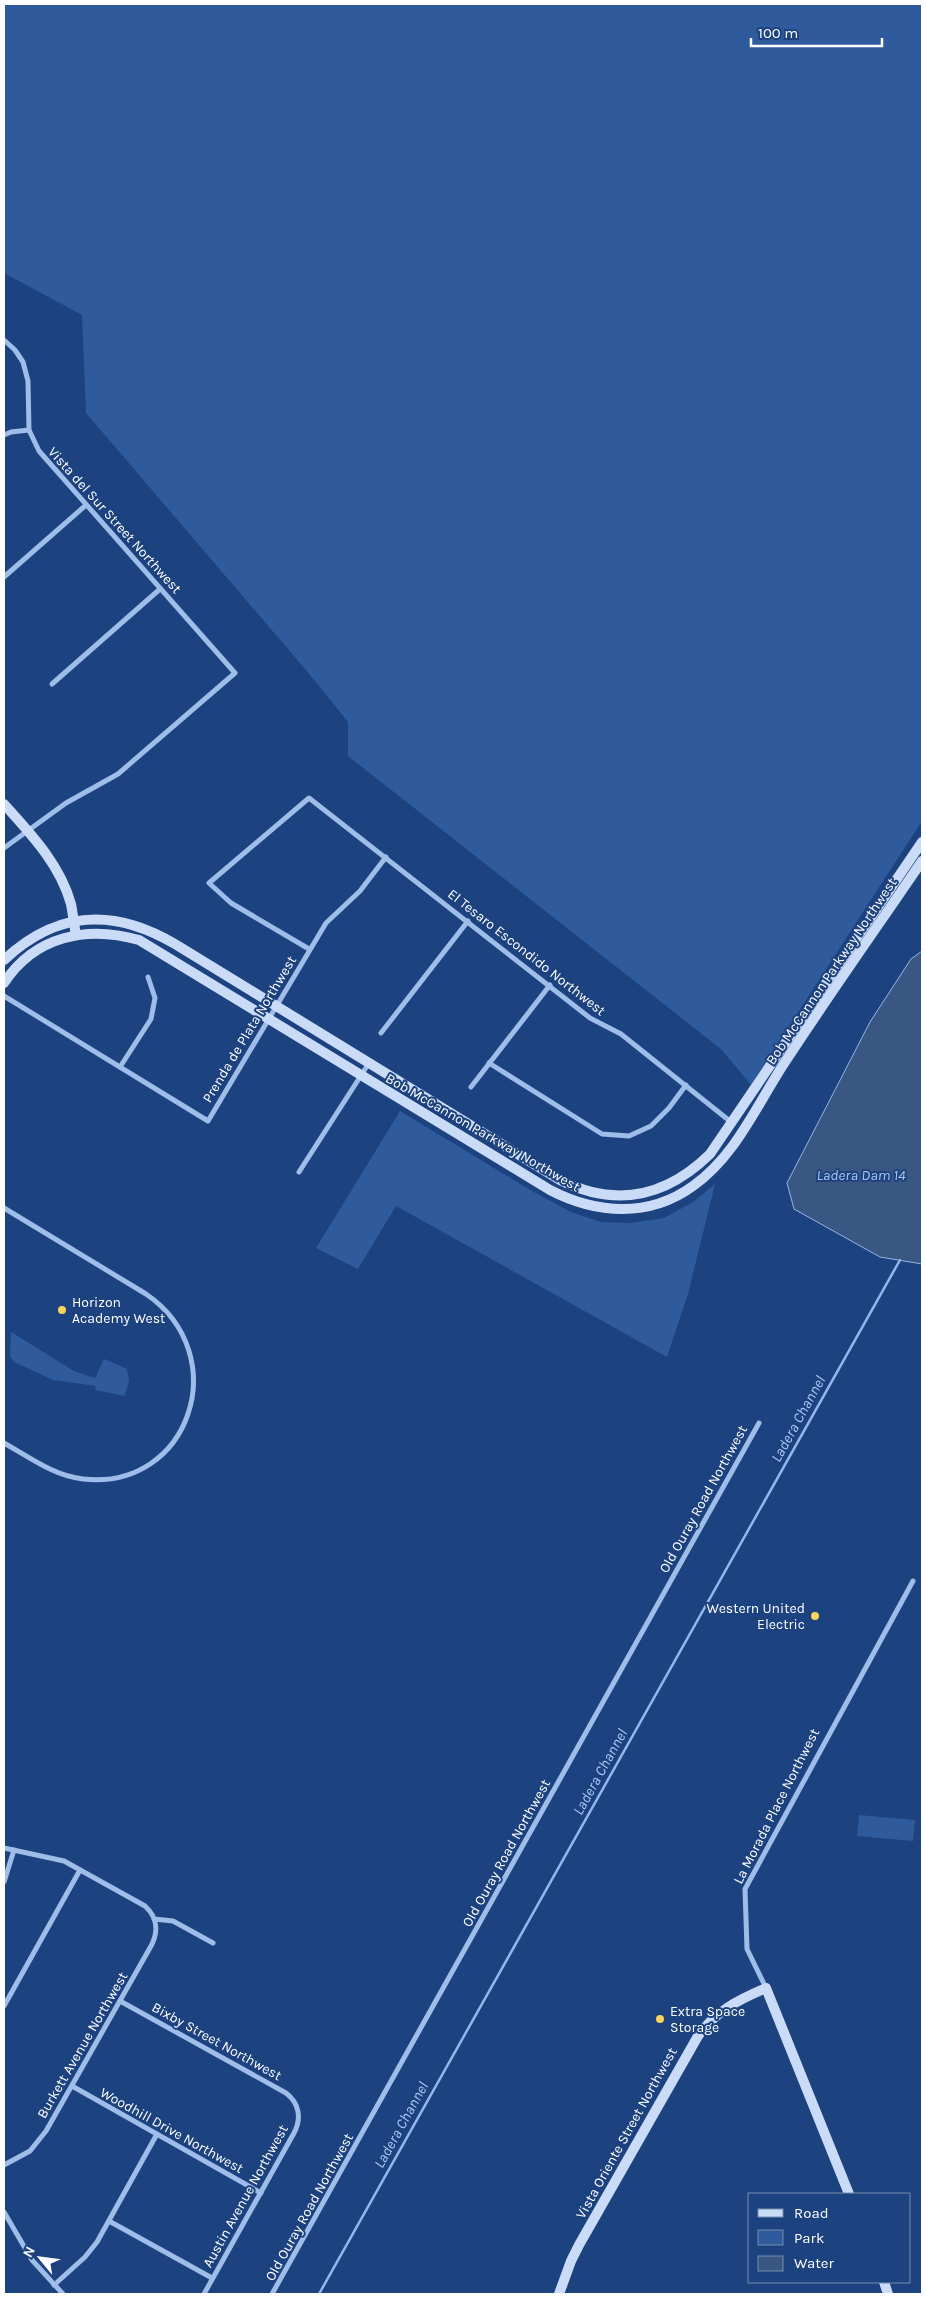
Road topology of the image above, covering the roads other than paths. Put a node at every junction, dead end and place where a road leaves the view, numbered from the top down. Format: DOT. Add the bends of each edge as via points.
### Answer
graph roads {
  1 [pos="4,340"];
  2 [pos="29,430"];
  3 [pos="4,435"];
  4 [pos="86,505"];
  5 [pos="4,577"];
  6 [pos="160,589"];
  7 [pos="52,684"];
  8 [pos="4,804"];
  9 [pos="28,832"];
  10 [pos="922,842"];
  11 [pos="4,848"];
  12 [pos="386,857"];
  13 [pos="922,861"];
  14 [pos="73,920"];
  15 [pos="468,921"];
  16 [pos="76,935"];
  17 [pos="309,949"];
  18 [pos="4,960"];
  19 [pos="148,977"];
  20 [pos="4,983"];
  21 [pos="550,985"];
  22 [pos="4,996"];
  23 [pos="277,1005"];
  24 [pos="269,1018"];
  25 [pos="381,1034"];
  26 [pos="370,1062"];
  27 [pos="489,1063"];
  28 [pos="120,1067"];
  29 [pos="361,1076"];
  30 [pos="686,1085"];
  31 [pos="471,1088"];
  32 [pos="731,1122"];
  33 [pos="299,1172"];
  34 [pos="4,1208"];
  35 [pos="759,1423"];
  36 [pos="4,1444"];
  37 [pos="913,1581"];
  38 [pos="4,1848"];
  39 [pos="14,1850"];
  40 [pos="80,1870"];
  41 [pos="4,1882"];
  42 [pos="154,1919"];
  43 [pos="213,1943"];
  44 [pos="766,1988"];
  45 [pos="4,1992"];
  46 [pos="10,1995"];
  47 [pos="120,2000"];
  48 [pos="4,2006"];
  49 [pos="72,2086"];
  50 [pos="297,2108"];
  51 [pos="157,2134"];
  52 [pos="4,2165"];
  53 [pos="261,2193"];
  54 [pos="849,2193"];
  55 [pos="4,2212"];
  56 [pos="109,2221"];
  57 [pos="212,2278"];
  58 [pos="54,2285"];
  59 [pos="63,2294"];
  60 [pos="204,2294"];
  61 [pos="272,2294"];
  62 [pos="559,2294"];
  1 -- 2 [label="street, Vista del Sur Street Northwest" via="23,362 28,381"];
  2 -- 3 [label="street"];
  2 -- 4 [label="street, Vista del Sur Street Northwest" via="39,451"];
  4 -- 5 [label="street"];
  4 -- 6 [label="street, Vista del Sur Street Northwest"];
  6 -- 7 [label="street"];
  6 -- 9 [label="street, Vista del Sur Street Northwest" via="235,673 118,774 66,803"];
  8 -- 9 [label="street"];
  9 -- 11 [label="street"];
  9 -- 14 [label="street" via="59,876"];
  10 -- 32 [label="street, Bob McCannon Parkway Northwest"];
  12 -- 15 [label="street, El Tesaro Escondido Northwest"];
  12 -- 17 [label="street, Prenda de Plata Northwest" via="360,891 326,923"];
  12 -- 17 [label="street, El Tesaro Escondido Northwest" via="308,798 209,883 231,903"];
  13 -- 29 [label="street, Bob McCannon Parkway Northwest" via="786,1059 722,1160 692,1187 657,1204 620,1210 580,1204 563,1197"];
  14 -- 16 [label="street"];
  14 -- 18 [label="street, Bob McCannon Parkway Northwest" via="23,943"];
  14 -- 23 [label="street, Bob McCannon Parkway Northwest" via="108,919 147,929"];
  15 -- 21 [label="street, El Tesaro Escondido Northwest"];
  15 -- 25 [label="street"];
  16 -- 20 [label="street, Bob McCannon Parkway Northwest" via="39,949 12,971"];
  16 -- 24 [label="street, Bob McCannon Parkway Northwest" via="122,935 139,940"];
  17 -- 23 [label="street, Prenda de Plata Northwest"];
  19 -- 28 [label="street" via="155,998 151,1019"];
  21 -- 27 [label="street"];
  21 -- 30 [label="street, El Tesaro Escondido Northwest" via="590,1018 621,1034"];
  22 -- 28 [label="street, Prenda de Plata Northwest"];
  23 -- 24 [label="street, Prenda de Plata Northwest"];
  23 -- 26 [label="street, Bob McCannon Parkway Northwest"];
  24 -- 28 [label="street, Prenda de Plata Northwest" via="208,1121"];
  24 -- 29 [label="street, Bob McCannon Parkway Northwest"];
  26 -- 29 [label="street"];
  26 -- 32 [label="street, Bob McCannon Parkway Northwest" via="560,1180 597,1194 636,1195 672,1183 693,1171 710,1154"];
  27 -- 30 [label="street" via="602,1134 629,1136 651,1126"];
  27 -- 31 [label="street"];
  29 -- 33 [label="street"];
  30 -- 32 [label="street, El Tesaro Escondido Northwest"];
  34 -- 36 [label="street" via="146,1294 172,1316 188,1345 194,1372 192,1400 180,1432 166,1450 128,1474 106,1479 83,1479 61,1474"];
  35 -- 61 [label="street, Old Ouray Road Northwest"];
  37 -- 44 [label="street, La Morada Place Northwest" via="745,1889 747,1949"];
  38 -- 39 [label="street"];
  39 -- 40 [label="street" via="57,1858"];
  39 -- 41 [label="street"];
  40 -- 42 [label="street" via="145,1906"];
  40 -- 46 [label="street"];
  42 -- 43 [label="street" via="173,1921"];
  42 -- 47 [label="street, Burkett Avenue Northwest" via="154,1941"];
  44 -- 54 [label="street, La Morada Place Northwest"];
  44 -- 62 [label="street, Vista Oriente Street Northwest" via="741,1998 716,2014 698,2036 579,2245"];
  45 -- 46 [label="street"];
  46 -- 48 [label="street"];
  47 -- 49 [label="street, Burkett Avenue Northwest"];
  47 -- 50 [label="street, Bixby Street Northwest" via="286,2092"];
  49 -- 51 [label="street, Woodhill Drive Northwest"];
  49 -- 52 [label="street, Burkett Avenue Northwest" via="41,2139 24,2155"];
  50 -- 53 [label="street, Austin Avenue Northwest" via="297,2129"];
  51 -- 53 [label="street, Woodhill Drive Northwest"];
  51 -- 56 [label="street"];
  53 -- 57 [label="street, Austin Avenue Northwest"];
  55 -- 58 [label="street" via="32,2260"];
  56 -- 57 [label="street"];
  56 -- 58 [label="street" via="89,2252"];
  57 -- 60 [label="street, Austin Avenue Northwest"];
  58 -- 59 [label="street"];
}
